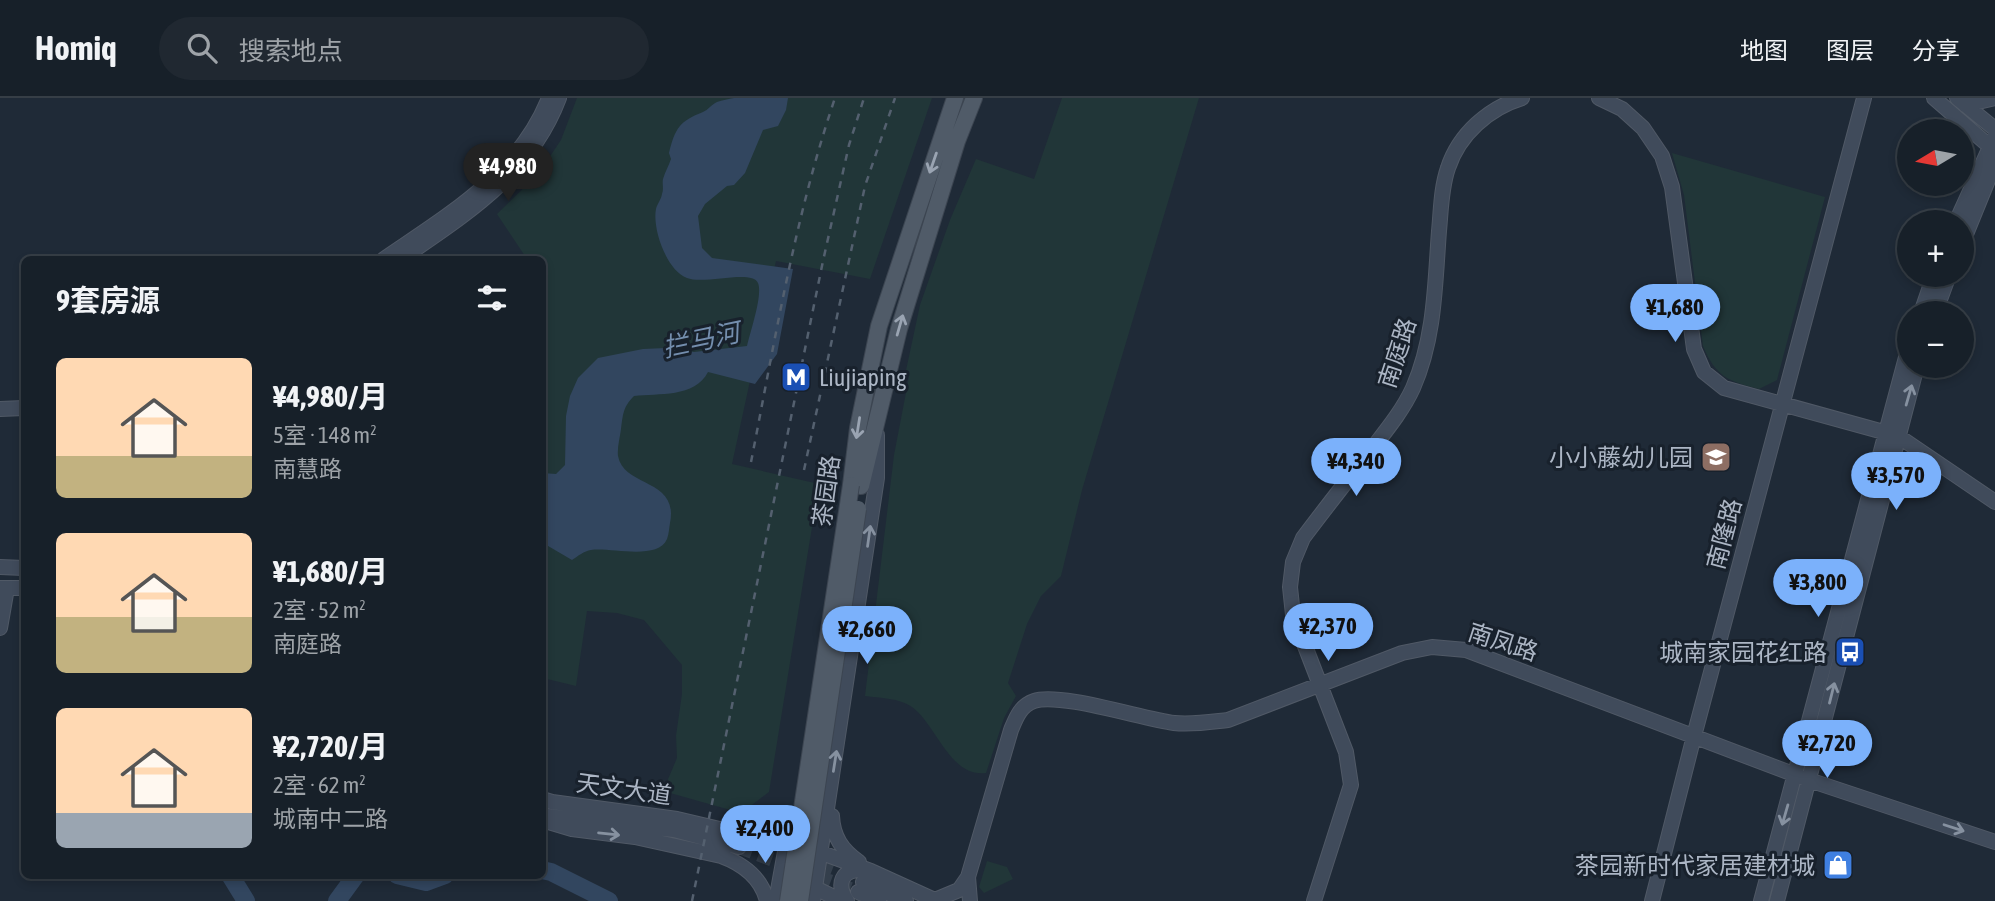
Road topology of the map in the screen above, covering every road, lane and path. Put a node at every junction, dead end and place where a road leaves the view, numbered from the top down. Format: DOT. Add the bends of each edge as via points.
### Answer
graph roads {
  1 [pos="548,98"];
  2 [pos="559,98"];
  3 [pos="955,98"];
  4 [pos="974,98"];
  5 [pos="1522,98"];
  6 [pos="1599,98"];
  7 [pos="1864,98"];
  8 [pos="1934,98"];
  9 [pos="1995,98"];
  10 [pos="1961,102"];
  11 [pos="1958,119"];
  12 [pos="1995,129"];
  13 [pos="1974,131"];
  14 [pos="1974,140"];
  15 [pos="1993,144"];
  16 [pos="1995,163"];
  17 [pos="1978,173"];
  18 [pos="1995,185"];
  19 [pos="1982,195"];
  20 [pos="1961,210"];
  21 [pos="1974,215"];
  22 [pos="388,256"];
  23 [pos="405,256"];
  24 [pos="1902,378"];
  25 [pos="1912,378"];
  26 [pos="21,399"];
  27 [pos="0,400"];
  28 [pos="1782,404"];
  29 [pos="21,408"];
  30 [pos="0,409"];
  31 [pos="877,428"];
  32 [pos="1891,434"];
  33 [pos="856,486"];
  34 [pos="1995,502"];
  35 [pos="0,568"];
  36 [pos="21,568"];
  37 [pos="3,588"];
  38 [pos="21,588"];
  39 [pos="0,628"];
  40 [pos="1319,685"];
  41 [pos="1694,736"];
  42 [pos="1803,778"];
  43 [pos="830,790"];
  44 [pos="546,800"];
  45 [pos="546,818"];
  46 [pos="1995,842"];
  47 [pos="738,847"];
  48 [pos="822,853"];
  49 [pos="782,874"];
  50 [pos="968,877"];
  51 [pos="856,889"];
  52 [pos="814,894"];
  53 [pos="767,901"];
  54 [pos="776,901"];
  55 [pos="788,901"];
  56 [pos="800,901"];
  57 [pos="879,901"];
  58 [pos="906,901"];
  59 [pos="936,901"];
  60 [pos="970,901"];
  61 [pos="1314,901"];
  62 [pos="1652,901"];
  63 [pos="1761,901"];
  64 [pos="1777,901"];
  1 -- 22 [label="street" via="541,117 493,179"];
  2 -- 23 [label="street" via="550,123 500,187"];
  3 -- 33 [label="main road, 茶园路, one-way" via="879,326 858,428"];
  31 -- 4 [label="main road, 茶园路, one-way" via="898,328"];
  5 -- 40 [label="street, 南庭路" via="1482,118 1460,143 1447,169 1433,313 1421,368 1401,410 1303,538 1293,562 1293,615"];
  6 -- 28 [label="street" via="1622,109 1643,128 1662,156 1672,187 1694,349 1704,372 1724,388"];
  7 -- 28 [label="street, 南隆路"];
  8 -- 11 [label="street"];
  9 -- 10 [label="street"];
  10 -- 12 [label="street"];
  13 -- 15 [label="street"];
  14 -- 17 [label="street"];
  15 -- 17 [label="street"];
  16 -- 19 [label="street"];
  17 -- 20 [label="street"];
  18 -- 19 [label="street"];
  19 -- 21 [label="street"];
  24 -- 32 [label="street"];
  32 -- 25 [label="street, one-way"];
  26 -- 27 [label="street"];
  28 -- 32 [label="street"];
  28 -- 41 [label="street, 南隆路"];
  29 -- 30 [label="street"];
  31 -- 33 [label="main road, 茶园路"];
  43 -- 31 [label="street, 茶园路, one-way" via="877,478"];
  32 -- 34 [label="street"];
  32 -- 42 [label="street"];
  33 -- 55 [label="main road, 茶园路, bridge"];
  33 -- 56 [label="main road, 茶园路, bridge"];
  35 -- 36 [label="street"];
  37 -- 38 [label="street"];
  37 -- 39 [label="street"];
  40 -- 41 [label="street, 南凤路" via="1402,653 1432,647 1466,650"];
  40 -- 50 [label="street, 南凤路" via="1228,720 1201,724 1174,723 1056,699 1034,701 1020,711 1011,730"];
  40 -- 61 [label="street, 南庭路" via="1346,752 1351,785"];
  41 -- 42 [label="street, 南凤路"];
  41 -- 62 [label="street, 南隆路"];
  42 -- 46 [label="street, 南凤路, one-way"];
  42 -- 63 [label="street, one-way"];
  42 -- 64 [label="street"];
  43 -- 48 [label="street, 茶园路"];
  43 -- 51 [label="street" via="835,837 845,852"];
  44 -- 47 [label="street, 天文大道" via="677,819"];
  45 -- 47 [label="street, 天文大道, one-way" via="674,830"];
  47 -- 53 [label="street"];
  48 -- 49 [label="street" via="788,835"];
  48 -- 51 [label="street"];
  48 -- 52 [label="street, 茶园路"];
  49 -- 52 [label="street"];
  49 -- 54 [label="street"];
  50 -- 59 [label="street" via="959,890"];
  50 -- 60 [label="street"];
  51 -- 52 [label="street"];
  51 -- 57 [label="street"];
  51 -- 58 [label="street"];
  51 -- 59 [label="street"];
}
